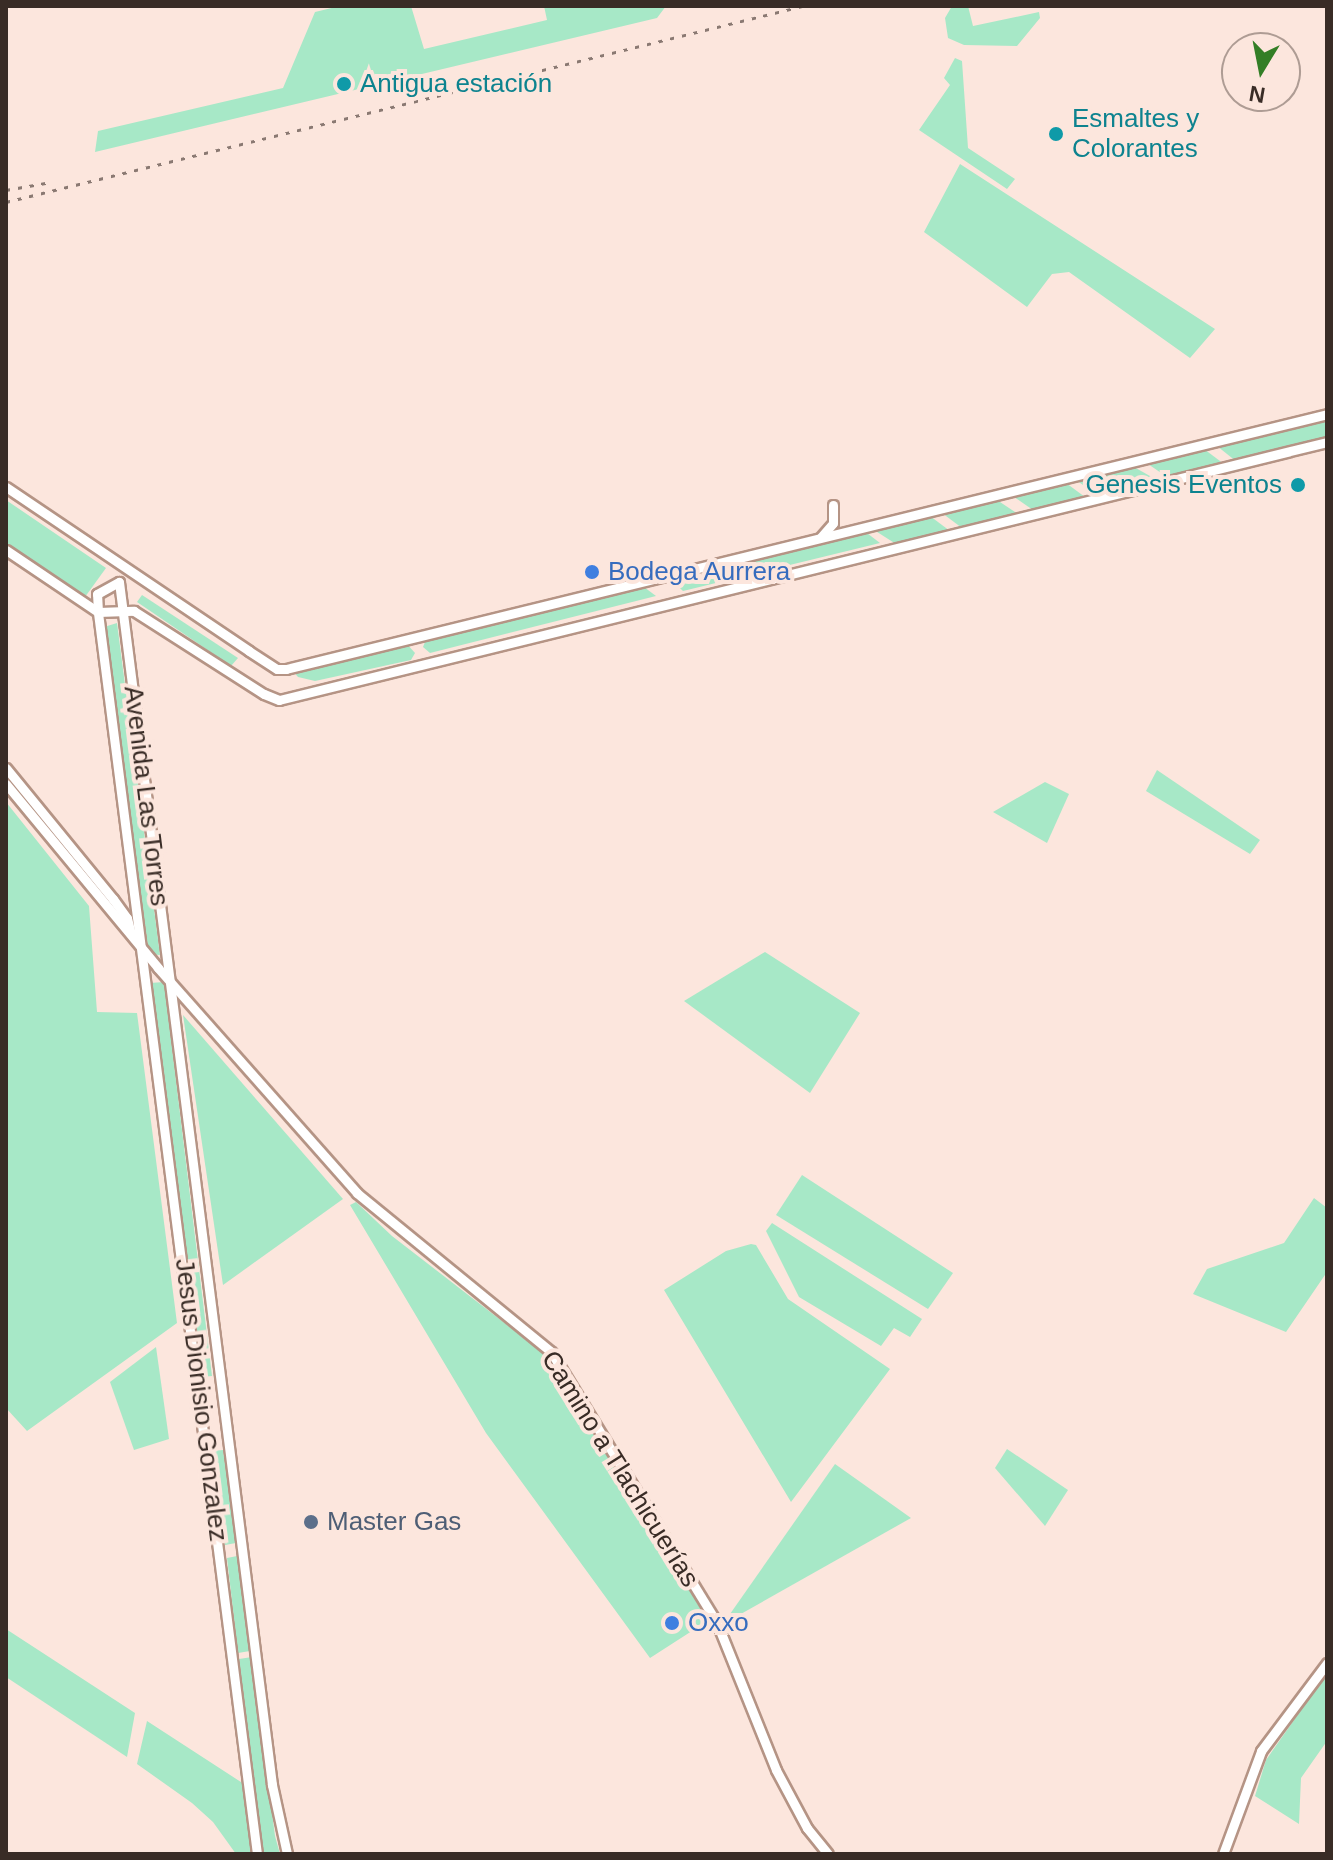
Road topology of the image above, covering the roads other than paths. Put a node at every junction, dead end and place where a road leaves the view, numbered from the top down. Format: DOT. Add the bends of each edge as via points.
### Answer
graph roads {
  1 [pos="1327,414"];
  2 [pos="1327,442"];
  3 [pos="6,487"];
  4 [pos="833,505"];
  5 [pos="820,537"];
  6 [pos="6,550"];
  7 [pos="129,570"];
  8 [pos="119,582"];
  9 [pos="122,611"];
  10 [pos="98,612"];
  11 [pos="6,768"];
  12 [pos="6,784"];
  13 [pos="131,937"];
  14 [pos="140,947"];
  15 [pos="169,980"];
  16 [pos="1325,1665"];
  17 [pos="257,1854"];
  18 [pos="287,1854"];
  19 [pos="828,1854"];
  20 [pos="1223,1854"];
  1 -- 5 [label="street"];
  2 -- 9 [label="street" via="279,700 134,611"];
  3 -- 7 [label="street"];
  4 -- 5 [label="street" via="833,523"];
  5 -- 7 [label="street" via="286,669 269,664"];
  6 -- 10 [label="street"];
  7 -- 8 [label="street"];
  8 -- 9 [label="street, Avenida Las Torres"];
  8 -- 10 [label="street" via="97,594"];
  9 -- 10 [label="street"];
  9 -- 15 [label="street, Avenida Las Torres"];
  10 -- 14 [label="street, Avenida Las Torres"];
  11 -- 13 [label="street" via="113,899 127,918"];
  12 -- 13 [label="street"];
  13 -- 14 [label="street, Camino a Tlachicuerías"];
  14 -- 15 [label="street, Camino a Tlachicuerías"];
  14 -- 17 [label="street, Jesus Dionisio Gonzalez"];
  15 -- 18 [label="street, Jesus Dionisio Gonzalez" via="272,1785"];
  15 -- 19 [label="street, Camino a Tlachicuerías" via="357,1193 551,1352 717,1623 776,1770 807,1828"];
  16 -- 20 [label="street" via="1261,1751"];
}
